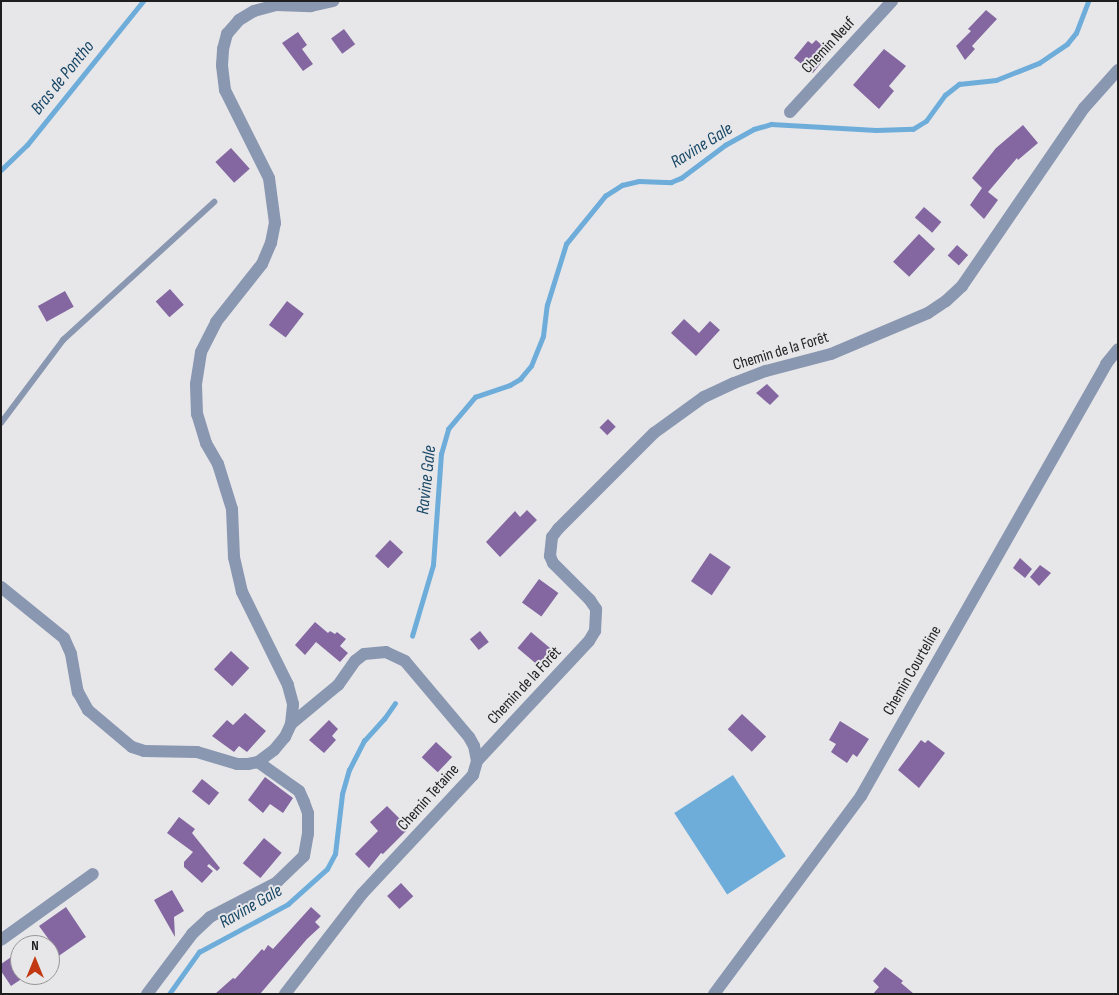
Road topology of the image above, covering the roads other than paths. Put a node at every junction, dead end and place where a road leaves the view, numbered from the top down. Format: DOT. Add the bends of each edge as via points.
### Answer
graph roads {
  1 [pos="333,1"];
  2 [pos="892,1"];
  3 [pos="1118,70"];
  4 [pos="790,112"];
  5 [pos="214,202"];
  6 [pos="1118,349"];
  7 [pos="1,423"];
  8 [pos="1,587"];
  9 [pos="291,724"];
  10 [pos="477,761"];
  11 [pos="258,762"];
  12 [pos="93,874"];
  13 [pos="1,940"];
  14 [pos="147,994"];
  15 [pos="285,994"];
  16 [pos="714,994"];
  1 -- 9 [label="street" via="311,6 276,5 254,11 239,20 227,34 222,65 226,90 269,178 276,223 262,264 212,330 201,352 196,384 197,414 232,509 234,557 242,592 288,685 292,704"];
  2 -- 4 [label="street, Chemin Neuf"];
  3 -- 10 [label="street, Chemin de la Forêt" via="1084,108 962,286 946,301 928,313 840,351 766,371 704,397 654,433 558,529 552,537 550,556 596,609 595,631"];
  5 -- 7 [label="lane" via="63,340"];
  6 -- 16 [label="street, Chemin Courteline" via="1106,364 861,796"];
  8 -- 11 [label="street" via="64,638 72,654 78,692 88,710 132,747 197,752 237,764"];
  9 -- 10 [label="street, Chemin Tetaine" via="338,685 364,654 386,652 405,661 462,729 474,746"];
  9 -- 11 [label="street, Chemin Tetaine" via="279,743"];
  10 -- 15 [label="street, Chemin Tetaine" via="473,775 362,894"];
  11 -- 14 [label="street" via="299,791 308,813 304,856 276,884 210,917 192,934"];
  12 -- 13 [label="street"];
}
